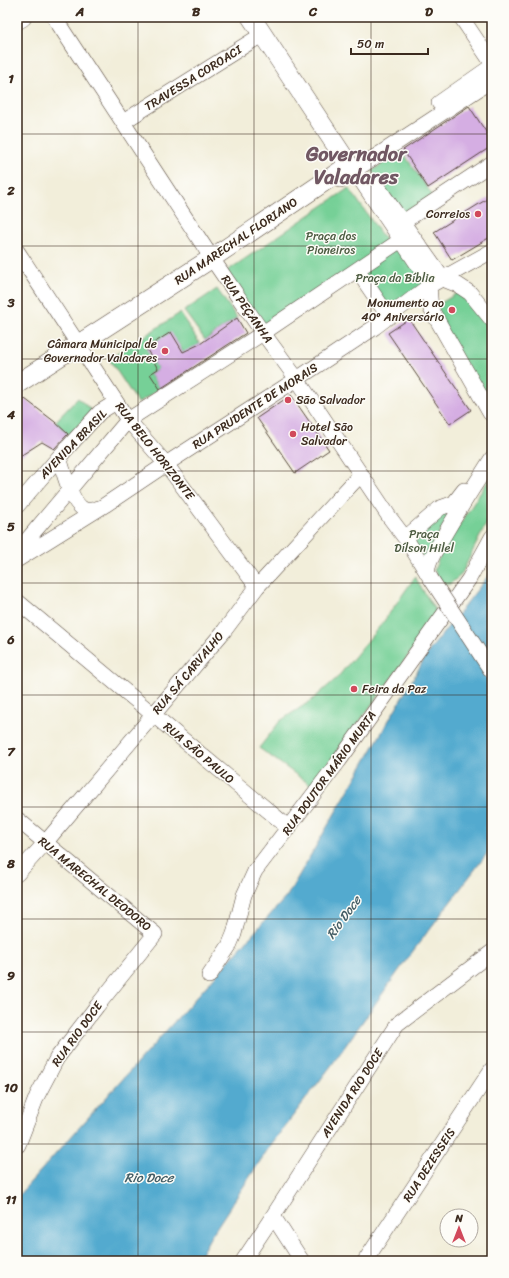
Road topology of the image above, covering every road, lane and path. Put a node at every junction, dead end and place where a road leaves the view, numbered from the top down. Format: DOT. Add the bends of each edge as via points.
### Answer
graph roads {
  1 [pos="22,17"];
  2 [pos="54,17"];
  3 [pos="251,17"];
  4 [pos="461,17"];
  5 [pos="17,20"];
  6 [pos="263,25"];
  7 [pos="492,65"];
  8 [pos="492,80"];
  9 [pos="123,122"];
  10 [pos="492,163"];
  11 [pos="356,165"];
  12 [pos="403,222"];
  13 [pos="401,240"];
  14 [pos="17,251"];
  15 [pos="492,251"];
  16 [pos="214,260"];
  17 [pos="357,270"];
  18 [pos="436,283"];
  19 [pos="389,316"];
  20 [pos="492,320"];
  21 [pos="264,333"];
  22 [pos="80,348"];
  23 [pos="297,379"];
  24 [pos="17,384"];
  25 [pos="116,402"];
  26 [pos="491,418"];
  27 [pos="128,420"];
  28 [pos="492,446"];
  29 [pos="59,457"];
  30 [pos="492,458"];
  31 [pos="166,464"];
  32 [pos="361,474"];
  33 [pos="70,488"];
  34 [pos="105,505"];
  35 [pos="17,506"];
  36 [pos="438,508"];
  37 [pos="454,518"];
  38 [pos="407,537"];
  39 [pos="492,538"];
  40 [pos="17,552"];
  41 [pos="17,560"];
  42 [pos="427,568"];
  43 [pos="258,587"];
  44 [pos="17,601"];
  45 [pos="492,672"];
  46 [pos="153,714"];
  47 [pos="17,819"];
  48 [pos="289,828"];
  49 [pos="45,843"];
  50 [pos="17,874"];
  51 [pos="155,934"];
  52 [pos="492,952"];
  53 [pos="209,976"];
  54 [pos="492,1069"];
  55 [pos="18,1145"];
  56 [pos="273,1216"];
  57 [pos="243,1261"];
  58 [pos="302,1261"];
  59 [pos="365,1261"];
  1 -- 5 [label="main road"];
  2 -- 9 [label="street, RUA PEÇANHA"];
  3 -- 6 [label="main road"];
  4 -- 7 [label="street"];
  6 -- 9 [label="street, TRAVESSA COROACI"];
  6 -- 11 [label="main road"];
  7 -- 11 [label="street, RUA MARECHAL FLORIANO"];
  8 -- 11 [label="street, RUA MARECHAL FLORIANO"];
  9 -- 16 [label="street, RUA PEÇANHA"];
  10 -- 12 [label="street"];
  11 -- 12 [label="street"];
  11 -- 13 [label="street"];
  11 -- 16 [label="main road, RUA MARECHAL FLORIANO"];
  12 -- 18 [label="street"];
  13 -- 17 [label="street"];
  13 -- 18 [label="street" via="426,277"];
  14 -- 22 [label="street, RUA BELO HORIZONTE"];
  15 -- 18 [label="street, RUA PRUDENTE DE MORAIS"];
  16 -- 21 [label="street, RUA PEÇANHA"];
  16 -- 22 [label="main road, RUA MARECHAL FLORIANO"];
  17 -- 19 [label="street"];
  17 -- 21 [label="street"];
  18 -- 19 [label="street, RUA PRUDENTE DE MORAIS"];
  18 -- 20 [label="street" via="458,285 470,293"];
  18 -- 26 [label="street" via="431,309"];
  19 -- 23 [label="street, RUA PRUDENTE DE MORAIS"];
  21 -- 23 [label="street, RUA PEÇANHA"];
  21 -- 27 [label="street"];
  22 -- 24 [label="main road, RUA MARECHAL FLORIANO"];
  22 -- 25 [label="street, RUA BELO HORIZONTE"];
  23 -- 31 [label="street, RUA PRUDENTE DE MORAIS"];
  23 -- 32 [label="street, RUA PEÇANHA"];
  25 -- 27 [label="street, RUA BELO HORIZONTE"];
  25 -- 29 [label="street, AVENIDA BRASIL" via="100,412"];
  27 -- 31 [label="street, RUA BELO HORIZONTE"];
  27 -- 33 [label="street"];
  28 -- 36 [label="street" via="458,499 454,503"];
  29 -- 33 [label="street"];
  29 -- 35 [label="street, AVENIDA BRASIL"];
  30 -- 37 [label="street"];
  31 -- 34 [label="street, RUA PRUDENTE DE MORAIS"];
  31 -- 43 [label="street, RUA BELO HORIZONTE"];
  32 -- 38 [label="street, RUA PEÇANHA"];
  32 -- 43 [label="street, RUA SÁ CARVALHO"];
  33 -- 34 [label="street" via="78,505 85,510 92,511"];
  33 -- 40 [label="street"];
  34 -- 41 [label="street, RUA PRUDENTE DE MORAIS"];
  36 -- 37 [label="street" via="450,508"];
  36 -- 38 [label="street"];
  37 -- 42 [label="street"];
  38 -- 42 [label="street, RUA PEÇANHA"];
  39 -- 48 [label="street, RUA DOUTOR MÁRIO MURTA" via="469,579"];
  42 -- 45 [label="street, RUA PEÇANHA, bridge"];
  43 -- 46 [label="street, RUA SÁ CARVALHO"];
  44 -- 46 [label="street, RUA SÃO PAULO"];
  46 -- 48 [label="street, RUA SÃO PAULO"];
  46 -- 49 [label="street, RUA SÁ CARVALHO"];
  47 -- 49 [label="street, RUA MARECHAL DEODORO"];
  48 -- 53 [label="street, RUA DOUTOR MÁRIO MURTA" via="255,871 244,895 229,946"];
  49 -- 50 [label="street, RUA SÁ CARVALHO"];
  49 -- 51 [label="street, RUA MARECHAL DEODORO"];
  51 -- 55 [label="street, RUA RIO DOCE" via="57,1058 37,1096"];
  52 -- 56 [label="street, AVENIDA RIO DOCE" via="397,1024"];
  54 -- 59 [label="street, RUA DEZESSEIS"];
  56 -- 57 [label="street, AVENIDA RIO DOCE"];
  56 -- 58 [label="street"];
}
